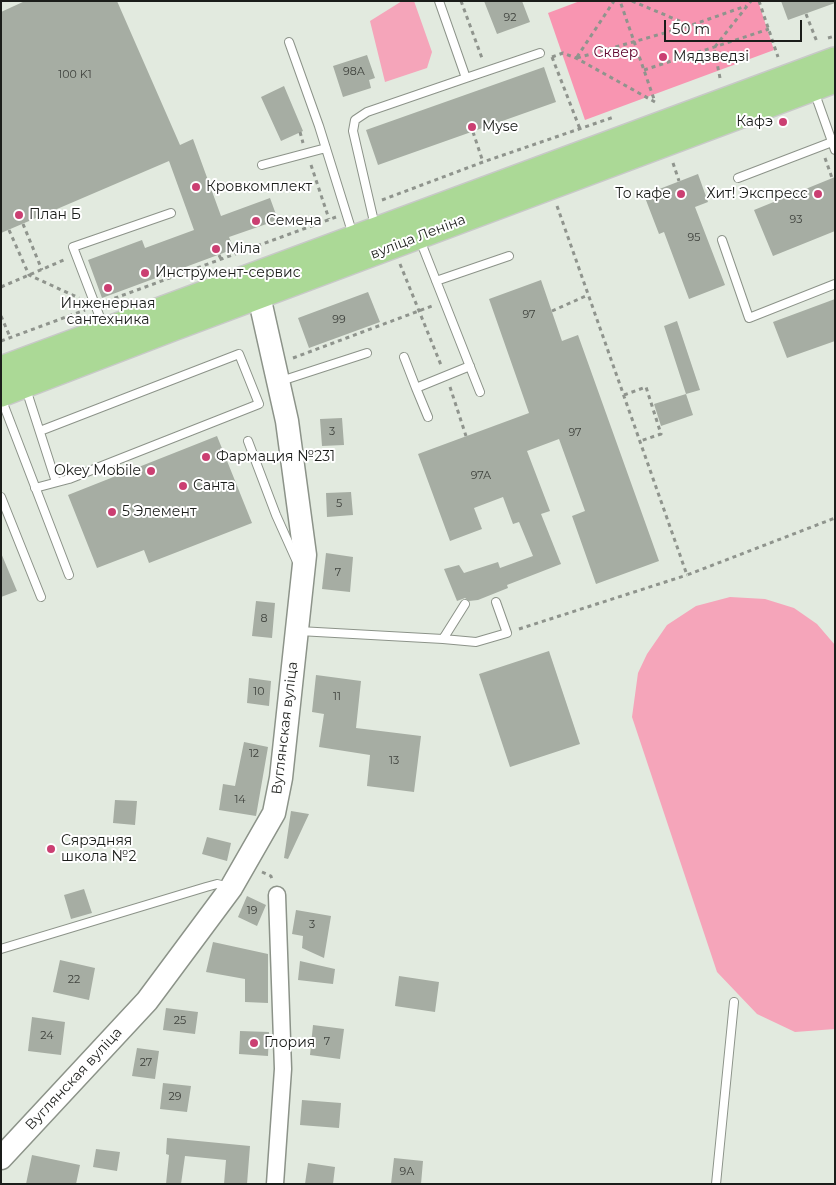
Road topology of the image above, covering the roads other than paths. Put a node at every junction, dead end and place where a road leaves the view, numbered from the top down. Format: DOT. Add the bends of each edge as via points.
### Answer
graph roads {
  1 [pos="439,1"];
  2 [pos="289,42"];
  3 [pos="542,56"];
  4 [pos="835,60"];
  5 [pos="466,78"];
  6 [pos="818,79"];
  7 [pos="833,146"];
  8 [pos="326,148"];
  9 [pos="262,165"];
  10 [pos="738,178"];
  11 [pos="171,213"];
  12 [pos="415,227"];
  13 [pos="722,240"];
  14 [pos="379,244"];
  15 [pos="509,256"];
  16 [pos="436,281"];
  17 [pos="835,284"];
  18 [pos="255,286"];
  19 [pos="108,341"];
  20 [pos="367,353"];
  21 [pos="404,357"];
  22 [pos="470,366"];
  23 [pos="1,369"];
  24 [pos="279,382"];
  25 [pos="25,386"];
  26 [pos="416,388"];
  27 [pos="480,392"];
  28 [pos="1,394"];
  29 [pos="1,398"];
  30 [pos="428,417"];
  31 [pos="40,431"];
  32 [pos="248,441"];
  33 [pos="56,482"];
  34 [pos="35,488"];
  35 [pos="1,497"];
  36 [pos="70,575"];
  37 [pos="303,575"];
  38 [pos="41,598"];
  39 [pos="496,602"];
  40 [pos="465,604"];
  41 [pos="297,631"];
  42 [pos="444,639"];
  43 [pos="232,888"];
  44 [pos="277,896"];
  45 [pos="1,949"];
  46 [pos="734,1002"];
  47 [pos="1,1158"];
  48 [pos="275,1184"];
  49 [pos="716,1184"];
  1 -- 5 [label="lane"];
  2 -- 8 [label="lane"];
  3 -- 5 [label="lane"];
  4 -- 6 [label="main road, вуліца Леніна"];
  5 -- 14 [label="lane" via="367,112 355,120 353,132"];
  6 -- 7 [label="lane"];
  6 -- 12 [label="main road, вуліца Леніна"];
  7 -- 10 [label="lane"];
  8 -- 9 [label="lane"];
  8 -- 14 [label="lane" via="346,213"];
  11 -- 19 [label="lane" via="73,247"];
  12 -- 14 [label="main road, вуліца Леніна"];
  12 -- 16 [label="lane"];
  13 -- 17 [label="lane" via="749,318"];
  14 -- 18 [label="main road, вуліца Леніна"];
  15 -- 16 [label="lane"];
  16 -- 22 [label="lane"];
  18 -- 19 [label="main road, вуліца Леніна"];
  18 -- 24 [label="street, Вуглянская вуліца"];
  19 -- 23 [label="main road, вуліца Леніна"];
  19 -- 25 [label="main road, вуліца Леніна"];
  20 -- 24 [label="lane"];
  21 -- 26 [label="lane"];
  22 -- 26 [label="lane"];
  22 -- 27 [label="lane"];
  24 -- 37 [label="street, Вуглянская вуліца" via="305,555"];
  25 -- 28 [label="main road, вуліца Леніна"];
  25 -- 31 [label="lane"];
  26 -- 30 [label="lane"];
  29 -- 34 [label="lane"];
  31 -- 33 [label="lane"];
  31 -- 33 [label="lane" via="239,354 259,404"];
  32 -- 37 [label="lane"];
  33 -- 34 [label="lane"];
  34 -- 36 [label="lane"];
  35 -- 38 [label="lane"];
  37 -- 41 [label="street, Вуглянская вуліца"];
  39 -- 42 [label="lane" via="507,633 476,642"];
  40 -- 42 [label="lane"];
  41 -- 42 [label="lane"];
  41 -- 43 [label="street, Вуглянская вуліца" via="281,778 274,813"];
  43 -- 45 [label="lane" via="217,884"];
  43 -- 47 [label="street, Вуглянская вуліца" via="147,1001"];
  44 -- 48 [label="street" via="283,1069"];
  46 -- 49 [label="lane"];
}
